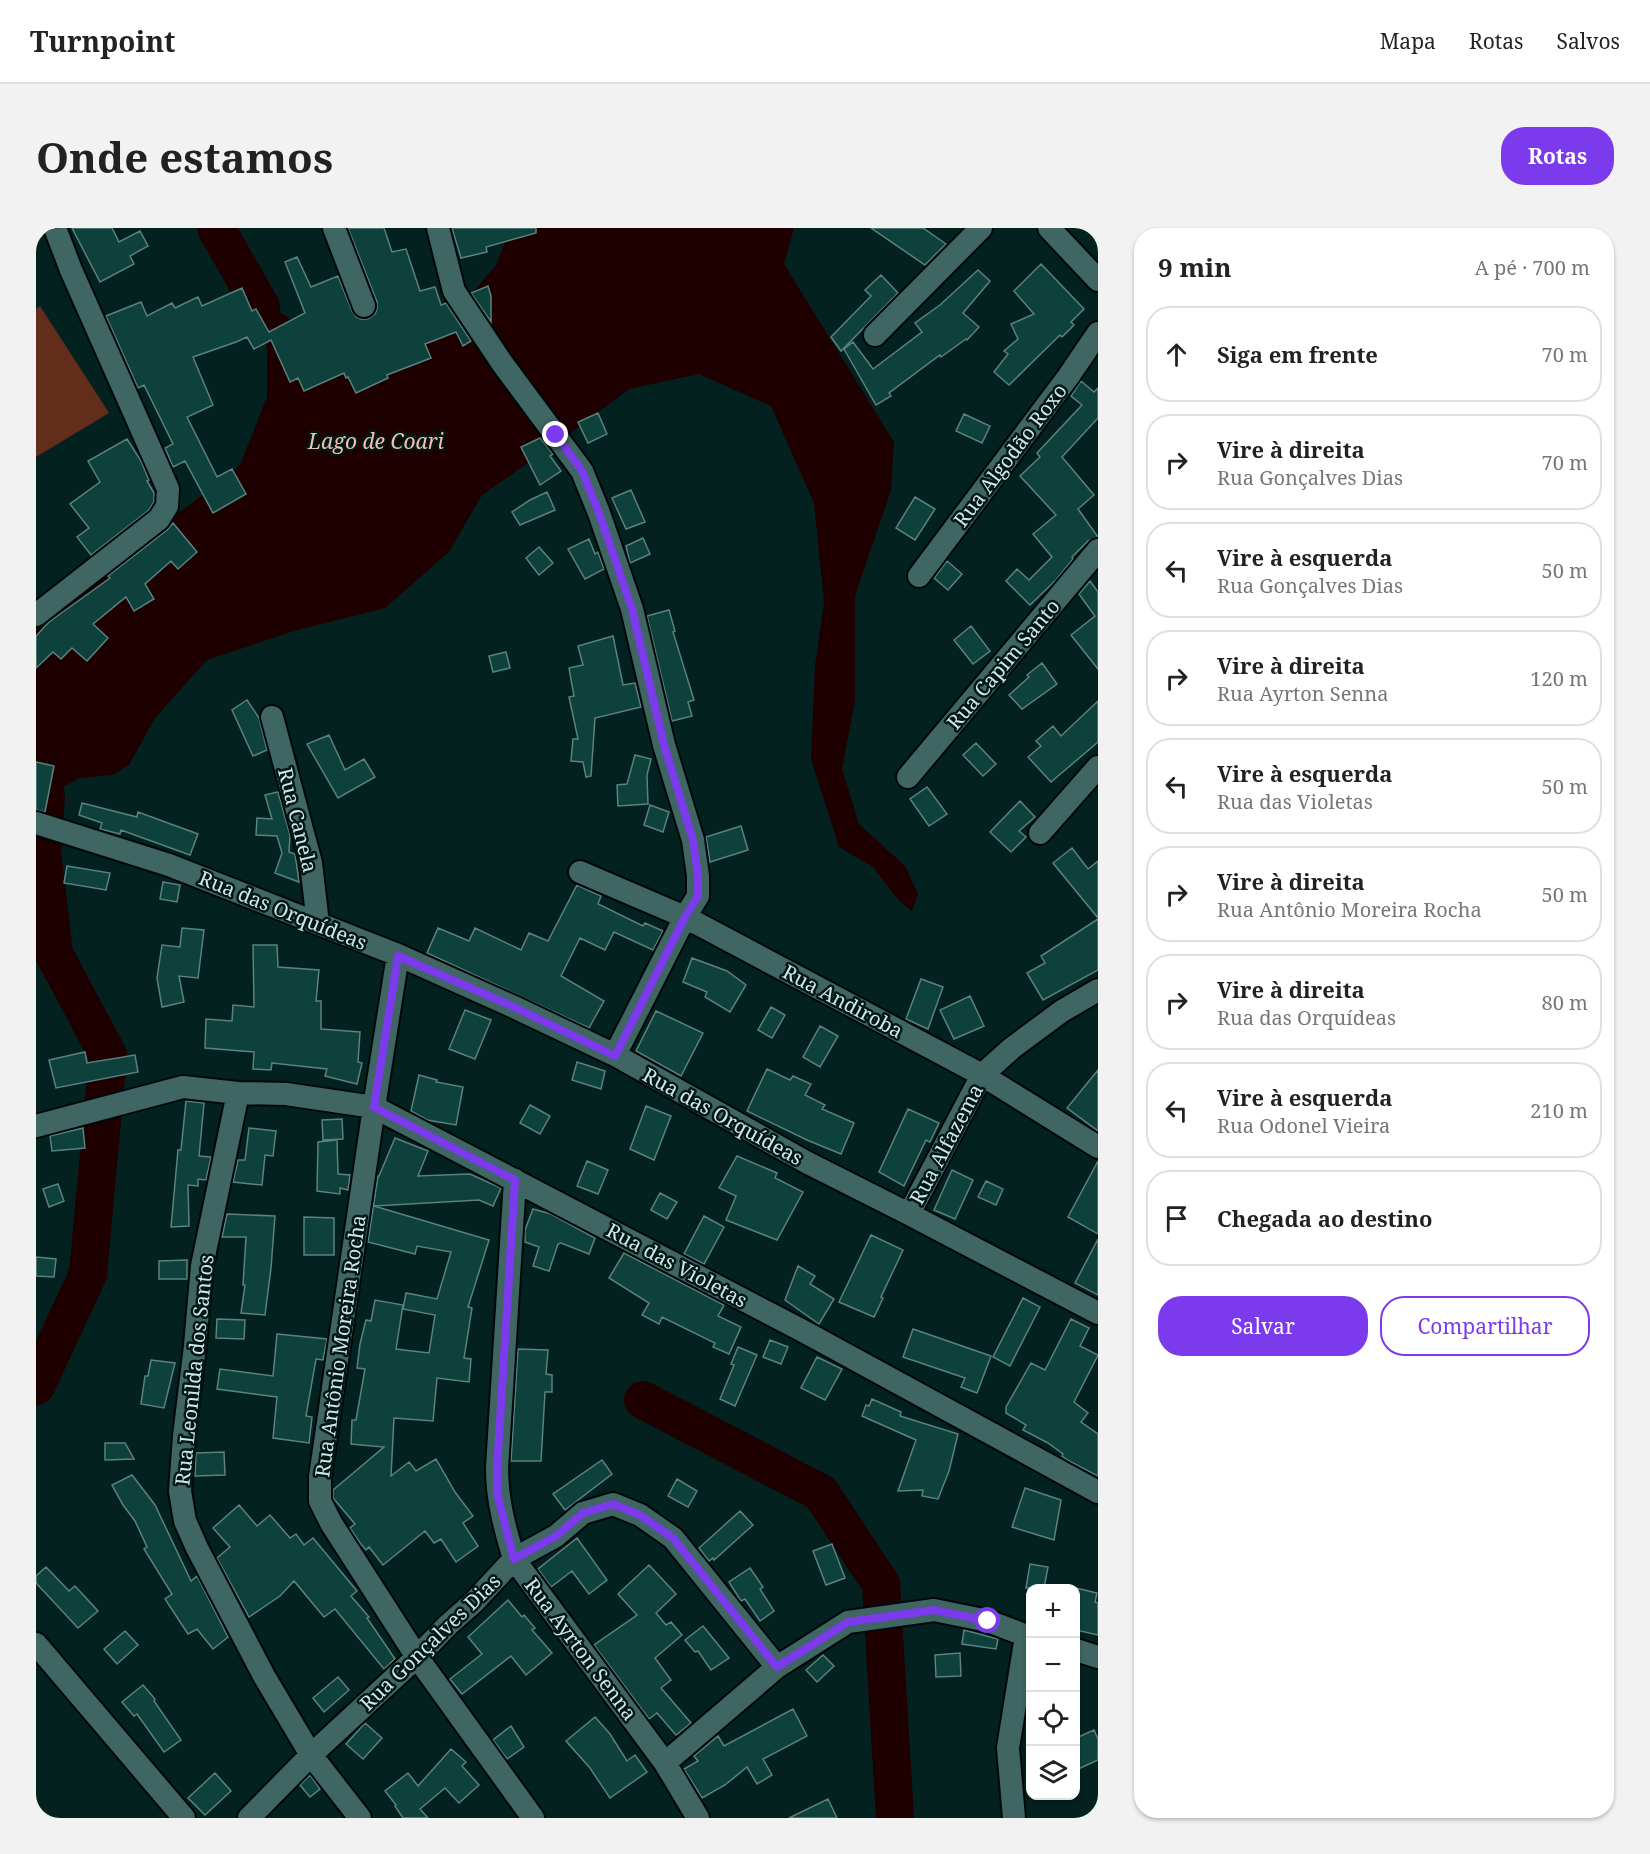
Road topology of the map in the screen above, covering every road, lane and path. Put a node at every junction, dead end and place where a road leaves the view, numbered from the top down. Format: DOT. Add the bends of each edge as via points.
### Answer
graph roads {
  1 [pos="55,228"];
  2 [pos="334,228"];
  3 [pos="438,228"];
  4 [pos="981,228"];
  5 [pos="1049,228"];
  6 [pos="1098,280"];
  7 [pos="364,306"];
  8 [pos="1098,333"];
  9 [pos="875,335"];
  10 [pos="1098,550"];
  11 [pos="919,576"];
  12 [pos="36,615"];
  13 [pos="272,717"];
  14 [pos="1098,767"];
  15 [pos="908,777"];
  16 [pos="36,823"];
  17 [pos="1040,833"];
  18 [pos="580,872"];
  19 [pos="685,917"];
  20 [pos="318,924"];
  21 [pos="398,956"];
  22 [pos="1098,990"];
  23 [pos="615,1056"];
  24 [pos="982,1075"];
  25 [pos="238,1093"];
  26 [pos="374,1107"];
  27 [pos="42,1125"];
  28 [pos="1098,1147"];
  29 [pos="515,1180"];
  30 [pos="909,1214"];
  31 [pos="1098,1313"];
  32 [pos="1098,1492"];
  33 [pos="514,1559"];
  34 [pos="1026,1635"];
  35 [pos="1028,1638"];
  36 [pos="36,1644"];
  37 [pos="1080,1651"];
  38 [pos="417,1657"];
  39 [pos="1098,1657"];
  40 [pos="777,1667"];
  41 [pos="311,1755"];
  42 [pos="665,1762"];
  43 [pos="184,1818"];
  44 [pos="249,1818"];
  45 [pos="360,1818"];
  46 [pos="533,1818"];
  47 [pos="698,1818"];
  48 [pos="1014,1818"];
  1 -- 12 [label="street" via="168,489 167,507 159,519"];
  2 -- 7 [label="street"];
  3 -- 19 [label="street" via="454,291 582,471 599,513 632,609 664,745 693,840 698,896"];
  4 -- 9 [label="street"];
  5 -- 6 [label="street"];
  8 -- 11 [label="street, Rua Algodão Roxo"];
  10 -- 15 [label="street, Rua Capim Santo"];
  13 -- 20 [label="street, Rua Canela" via="311,863"];
  14 -- 17 [label="street"];
  16 -- 20 [label="street, Rua das Orquídeas" via="170,865"];
  18 -- 19 [label="street, Rua Andiroba"];
  19 -- 23 [label="street"];
  19 -- 24 [label="street, Rua Andiroba"];
  20 -- 21 [label="street, Rua das Orquídeas"];
  21 -- 23 [label="street, Rua das Orquídeas"];
  21 -- 26 [label="street, Rua Antônio Moreira Rocha"];
  22 -- 24 [label="street, Rua Alfazema" via="1011,1048"];
  23 -- 30 [label="street, Rua das Orquídeas"];
  24 -- 28 [label="street, Rua Andiroba"];
  24 -- 30 [label="street, Rua Alfazema"];
  25 -- 26 [label="street, Rua das Violetas" via="286,1094"];
  25 -- 27 [label="street, Rua das Violetas" via="183,1087"];
  25 -- 41 [label="street, Rua Leonilda dos Santos" via="202,1266 180,1491 185,1521 196,1548"];
  26 -- 29 [label="street, Rua das Violetas"];
  26 -- 38 [label="street, Rua Antônio Moreira Rocha" via="320,1477 320,1501"];
  29 -- 32 [label="street, Rua das Violetas"];
  29 -- 33 [label="street, Rua Ayrton Senna" via="497,1468 497,1493"];
  30 -- 31 [label="street, Rua das Orquídeas"];
  33 -- 38 [label="street, Rua Gonçalves Dias"];
  33 -- 40 [label="street, Rua Gonçalves Dias" via="556,1536 583,1513 613,1504 640,1515 673,1538"];
  33 -- 42 [label="street, Rua Ayrton Senna"];
  34 -- 40 [label="street" via="988,1621 934,1610 848,1622"];
  35 -- 48 [label="street" via="1008,1748"];
  36 -- 43 [label="street"];
  37 -- 39 [label="street"];
  38 -- 41 [label="street, Rua Gonçalves Dias"];
  38 -- 46 [label="street, Rua Antônio Moreira Rocha"];
  40 -- 42 [label="street"];
  41 -- 44 [label="street, Rua Gonçalves Dias"];
  41 -- 45 [label="street, Rua Leonilda dos Santos"];
  42 -- 47 [label="street, Rua Ayrton Senna"];
}
